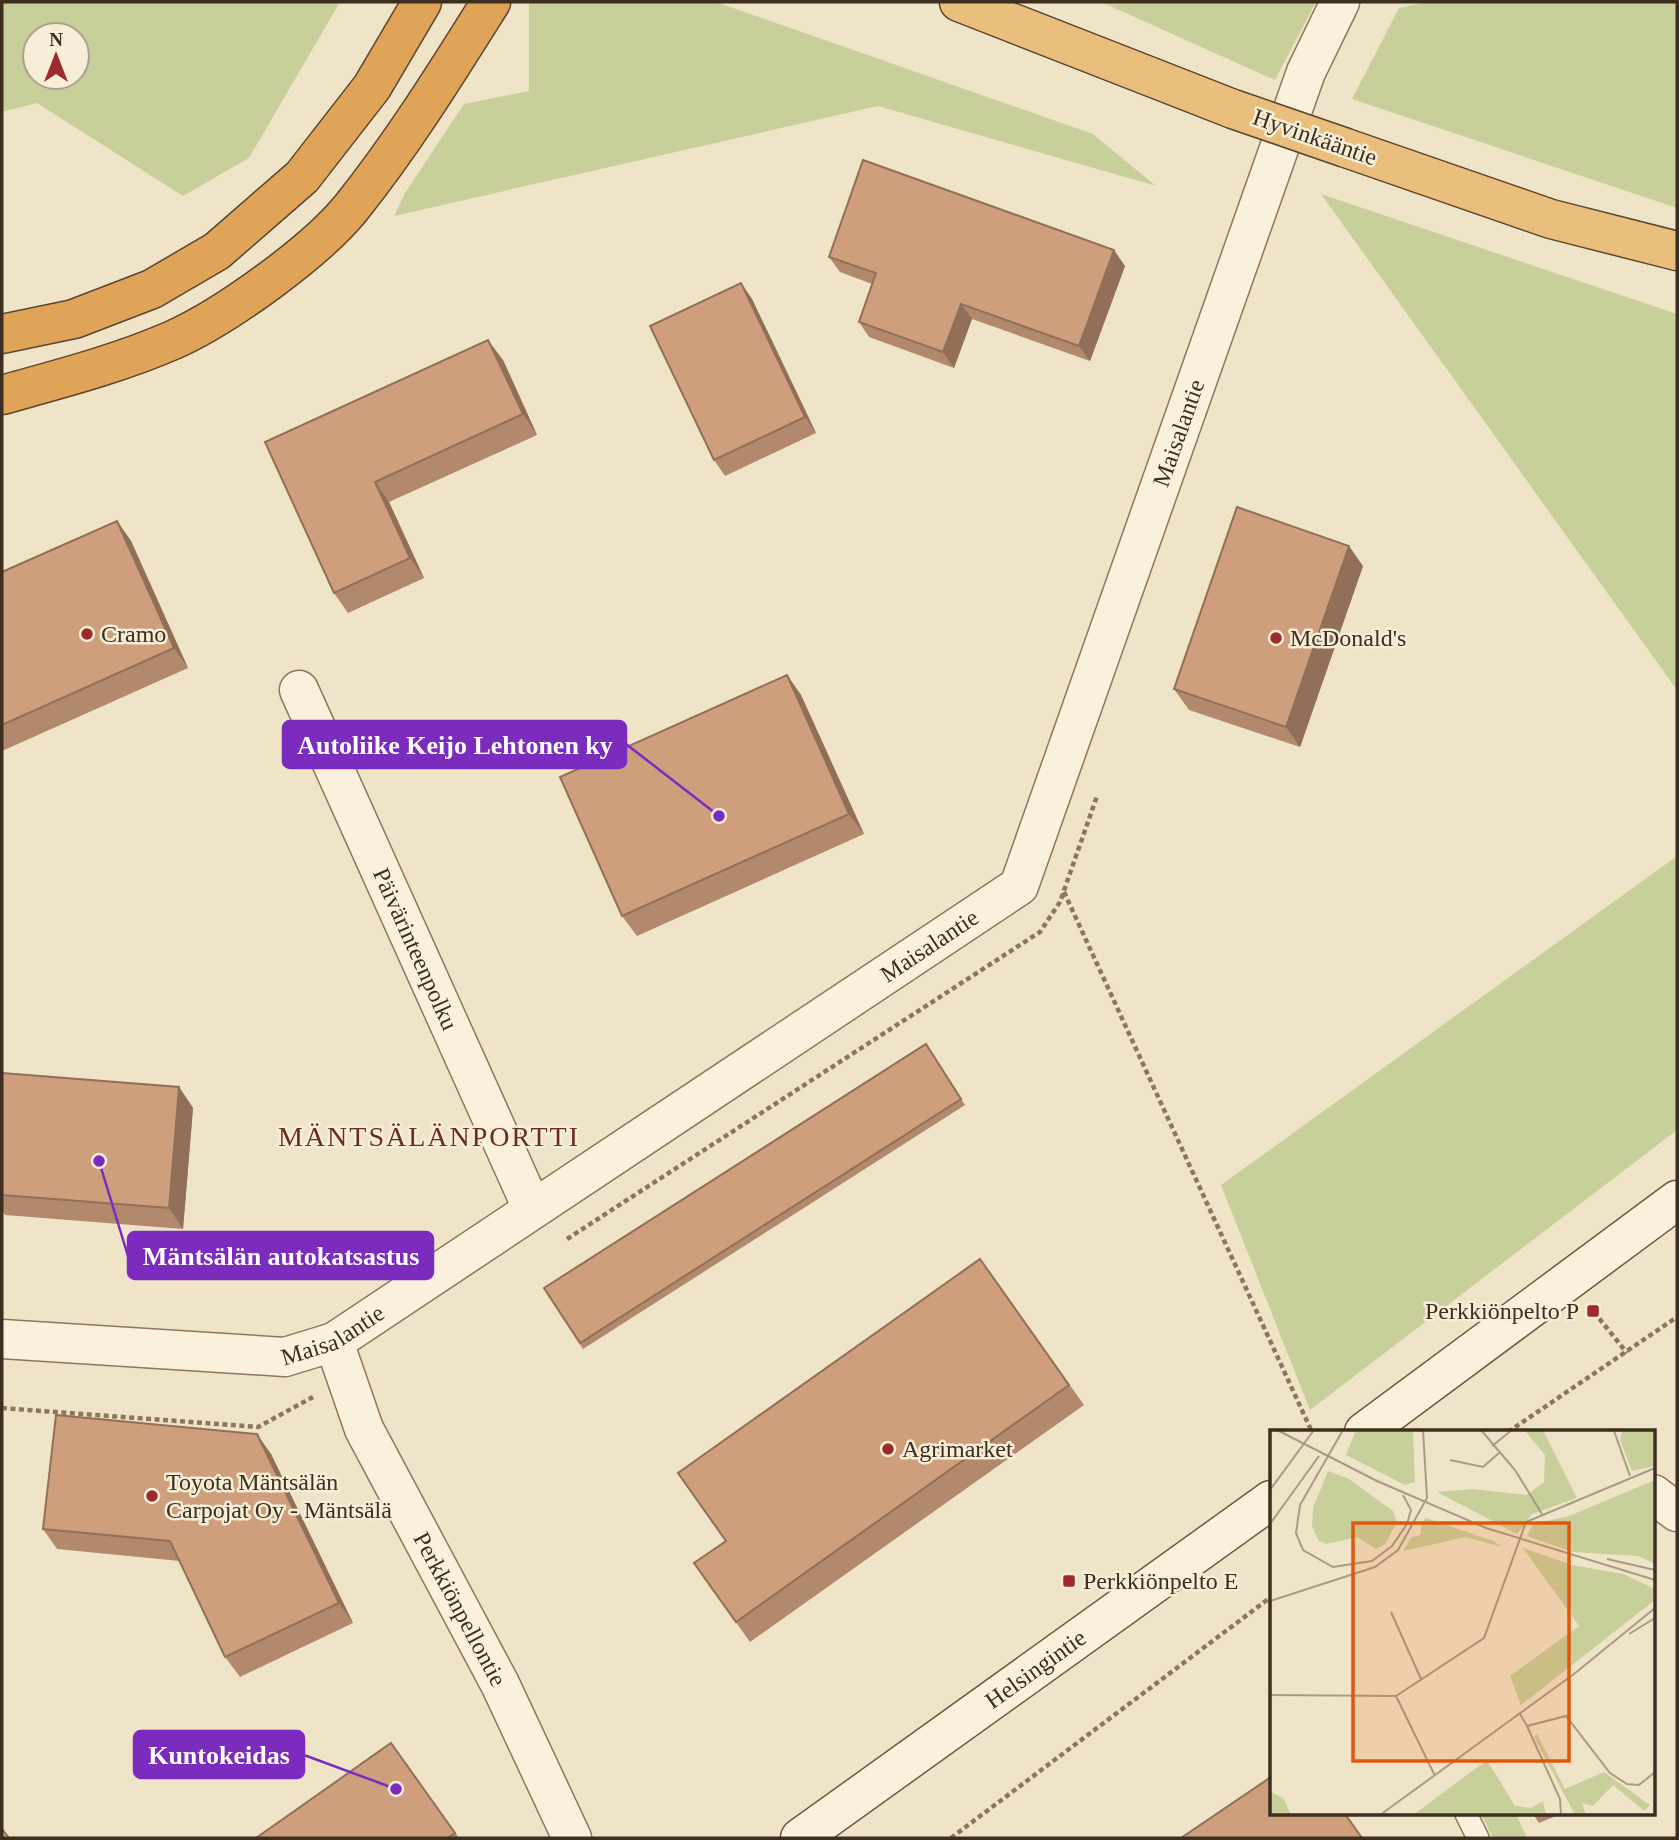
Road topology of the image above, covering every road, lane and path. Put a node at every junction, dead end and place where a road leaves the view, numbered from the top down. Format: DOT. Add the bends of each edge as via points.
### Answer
graph roads {
  1 [pos="422,2"];
  2 [pos="491,2"];
  3 [pos="959,2"];
  4 [pos="1340,2"];
  5 [pos="1677,251"];
  6 [pos="2,334"];
  7 [pos="2,395"];
  8 [pos="299,690"];
  9 [pos="1100,785"];
  10 [pos="1063,892"];
  11 [pos="1677,1200"];
  12 [pos="532,1208"];
  13 [pos="555,1247"];
  14 [pos="1593,1311"];
  15 [pos="1677,1317"];
  16 [pos="2,1339"];
  17 [pos="334,1342"];
  18 [pos="1627,1353"];
  19 [pos="346,1379"];
  20 [pos="2,1408"];
  21 [pos="1311,1430"];
  22 [pos="1367,1430"];
  23 [pos="1511,1430"];
  24 [pos="1654,1495"];
  25 [pos="1270,1501"];
  26 [pos="1677,1511"];
  27 [pos="1270,1598"];
  28 [pos="1466,1815"];
  29 [pos="572,1838"];
  30 [pos="800,1838"];
  31 [pos="951,1838"];
  32 [pos="1478,1838"];
  1 -- 6 [label="highway" via="372,87 302,177 217,251 152,289 74,319"];
  2 -- 7 [label="highway" via="432,96 349,210 290,264 235,305 174,339 88,371"];
  3 -- 5 [label="highway, Hyvinkääntie, bridge" via="1233,109 1551,219"];
  4 -- 12 [label="street, Maisalantie" via="1306,72 1019,886"];
  8 -- 12 [label="street, Päivärinteenpolku"];
  9 -- 10 [label="path"];
  10 -- 13 [label="path" via="1040,933"];
  10 -- 21 [label="path"];
  11 -- 22 [label="street"];
  12 -- 17 [label="street, Maisalantie"];
  14 -- 18 [label="path"];
  15 -- 18 [label="path"];
  16 -- 17 [label="street, Maisalantie" via="285,1357"];
  17 -- 19 [label="street, Perkkiönpellontie"];
  18 -- 23 [label="path"];
  19 -- 20 [label="path" via="258,1427"];
  19 -- 29 [label="street, Perkkiönpellontie" via="363,1429 500,1684"];
  24 -- 26 [label="street"];
  25 -- 30 [label="street, Helsingintie"];
  27 -- 31 [label="path"];
  28 -- 32 [label="lane"];
}
